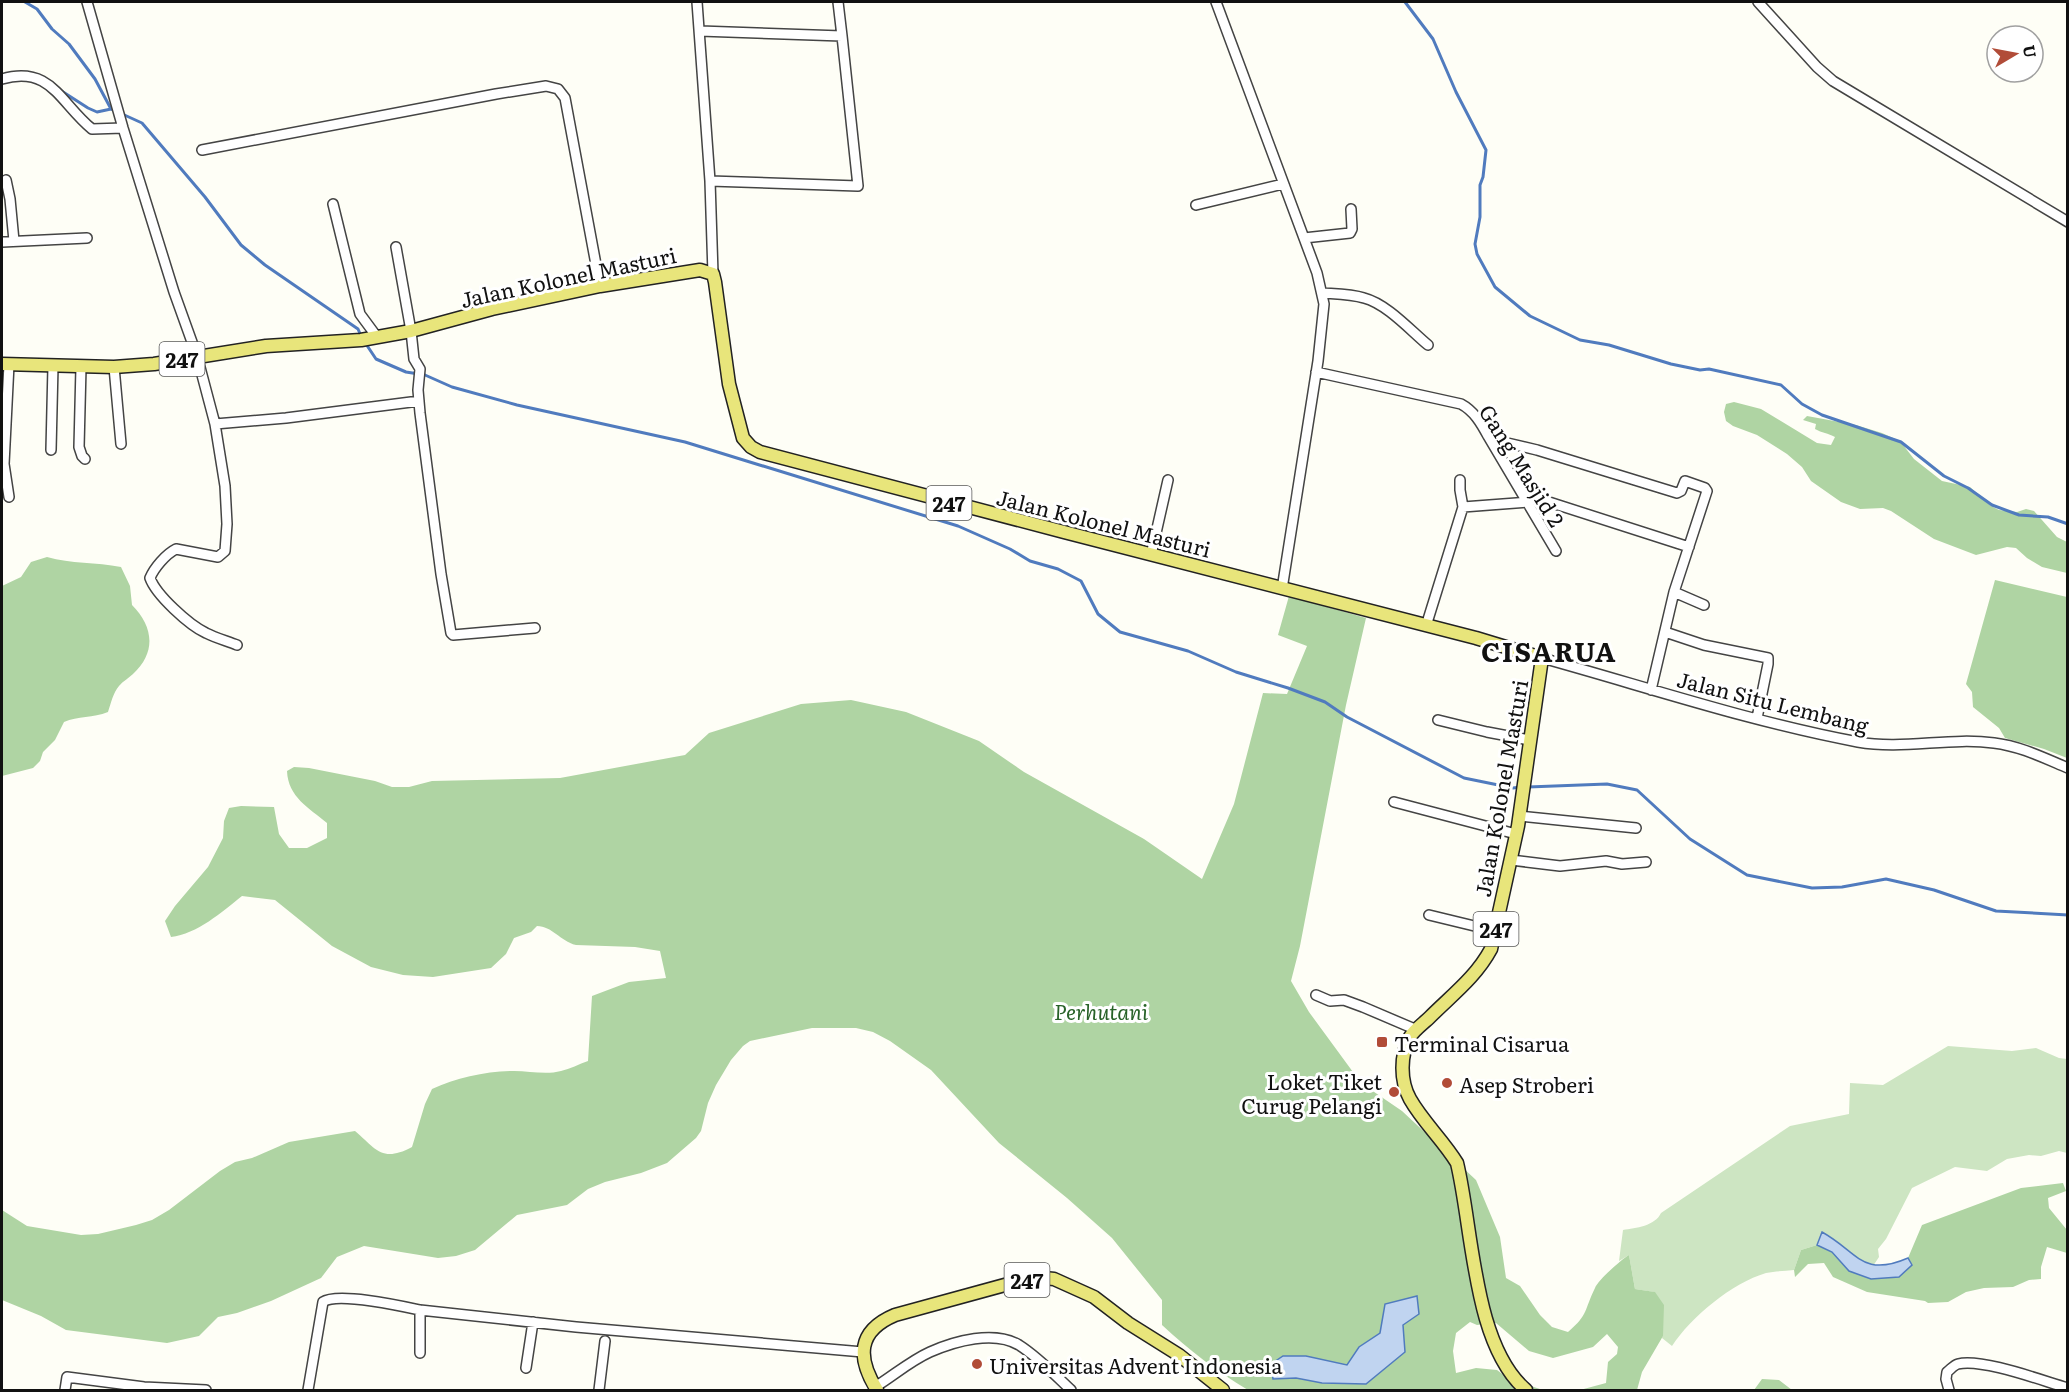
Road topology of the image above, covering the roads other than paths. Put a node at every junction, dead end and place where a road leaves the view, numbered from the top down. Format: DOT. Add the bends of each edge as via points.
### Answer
graph roads {
  1 [pos="87,2"];
  2 [pos="697,2"];
  3 [pos="838,2"];
  4 [pos="1216,2"];
  5 [pos="1758,2"];
  6 [pos="700,32"];
  7 [pos="842,36"];
  8 [pos="2,79"];
  9 [pos="123,128"];
  10 [pos="202,150"];
  11 [pos="6,180"];
  12 [pos="710,181"];
  13 [pos="1283,184"];
  14 [pos="333,204"];
  15 [pos="1196,205"];
  16 [pos="1351,209"];
  17 [pos="2067,222"];
  18 [pos="87,238"];
  19 [pos="1304,238"];
  20 [pos="14,241"];
  21 [pos="2,242"];
  22 [pos="396,247"];
  23 [pos="713,274"];
  24 [pos="600,286"];
  25 [pos="1322,293"];
  26 [pos="411,330"];
  27 [pos="370,338"];
  28 [pos="1428,345"];
  29 [pos="197,356"];
  30 [pos="5,364"];
  31 [pos="53,366"];
  32 [pos="81,367"];
  33 [pos="114,367"];
  34 [pos="1316,372"];
  35 [pos="419,401"];
  36 [pos="215,424"];
  37 [pos="1491,439"];
  38 [pos="121,444"];
  39 [pos="51,450"];
  40 [pos="85,459"];
  41 [pos="1168,480"];
  42 [pos="1460,480"];
  43 [pos="9,497"];
  44 [pos="1526,498"];
  45 [pos="1463,507"];
  46 [pos="1689,547"];
  47 [pos="1556,550"];
  48 [pos="1151,555"];
  49 [pos="1282,589"];
  50 [pos="1674,592"];
  51 [pos="1704,605"];
  52 [pos="1426,626"];
  53 [pos="535,628"];
  54 [pos="1665,632"];
  55 [pos="237,645"];
  56 [pos="1542,658"];
  57 [pos="1651,690"];
  58 [pos="1757,718"];
  59 [pos="1438,720"];
  60 [pos="1529,740"];
  61 [pos="2067,768"];
  62 [pos="1394,802"];
  63 [pos="1520,816"];
  64 [pos="1635,828"];
  65 [pos="1516,834"];
  66 [pos="1511,860"];
  67 [pos="1646,862"];
  68 [pos="1429,915"];
  69 [pos="1495,931"];
  70 [pos="1316,995"];
  71 [pos="1416,1030"];
  72 [pos="420,1310"];
  73 [pos="533,1322"];
  74 [pos="605,1341"];
  75 [pos="863,1352"];
  76 [pos="420,1353"];
  77 [pos="526,1368"];
  78 [pos="2067,1388"];
  79 [pos="876,1389"];
  80 [pos="65,1390"];
  81 [pos="206,1390"];
  82 [pos="308,1390"];
  83 [pos="599,1390"];
  84 [pos="1071,1390"];
  85 [pos="1223,1390"];
  86 [pos="1526,1390"];
  87 [pos="1949,1390"];
  1 -- 9 [label="street"];
  2 -- 6 [label="street"];
  3 -- 7 [label="street"];
  4 -- 13 [label="street"];
  5 -- 17 [label="street" via="1833,81"];
  6 -- 7 [label="street"];
  6 -- 12 [label="street"];
  7 -- 12 [label="street" via="858,186"];
  8 -- 9 [label="street" via="32,76 57,91 92,129"];
  9 -- 29 [label="street"];
  10 -- 24 [label="street" via="485,96 546,86 558,89 565,98"];
  11 -- 20 [label="street"];
  12 -- 23 [label="street"];
  13 -- 15 [label="street"];
  13 -- 19 [label="street"];
  14 -- 27 [label="street" via="360,314"];
  16 -- 19 [label="street" via="1350,233"];
  18 -- 20 [label="street"];
  19 -- 25 [label="street"];
  20 -- 21 [label="street"];
  22 -- 26 [label="street"];
  23 -- 24 [label="main road, Jalan Kolonel Masturi / 247" via="700,270"];
  23 -- 48 [label="main road, Jalan Kolonel Masturi / 247" via="729,384 743,438 751,447 830,472"];
  24 -- 26 [label="main road, Jalan Kolonel Masturi / 247"];
  25 -- 28 [label="street" via="1361,297 1376,303"];
  25 -- 34 [label="street"];
  26 -- 27 [label="main road, Jalan Kolonel Masturi / 247"];
  26 -- 35 [label="street" via="419,373"];
  27 -- 29 [label="main road, Jalan Kolonel Masturi / 247"];
  29 -- 33 [label="main road, Jalan Kolonel Masturi / 247"];
  29 -- 36 [label="street"];
  30 -- 31 [label="main road, Jalan Kolonel Masturi / 247"];
  30 -- 43 [label="street" via="4,464"];
  31 -- 32 [label="main road, Jalan Kolonel Masturi / 247"];
  31 -- 39 [label="street"];
  32 -- 33 [label="main road, Jalan Kolonel Masturi / 247"];
  32 -- 40 [label="street" via="80,447"];
  33 -- 38 [label="street"];
  34 -- 37 [label="street, Gang Masjid 2" via="1461,404 1477,417"];
  34 -- 49 [label="street"];
  35 -- 36 [label="street"];
  35 -- 53 [label="street" via="452,634"];
  36 -- 55 [label="street" via="225,486 225,551 218,556 176,549 154,569 150,578 153,587 186,619 204,632"];
  37 -- 44 [label="street, Gang Masjid 2"];
  37 -- 46 [label="street" via="1677,493 1682,491 1684,481 1705,488"];
  41 -- 48 [label="street"];
  42 -- 45 [label="street"];
  44 -- 45 [label="street"];
  44 -- 46 [label="street"];
  44 -- 47 [label="street, Gang Masjid 2"];
  45 -- 52 [label="street"];
  46 -- 50 [label="street"];
  48 -- 49 [label="main road, Jalan Kolonel Masturi / 247"];
  49 -- 52 [label="main road, Jalan Kolonel Masturi / 247"];
  50 -- 51 [label="street"];
  50 -- 54 [label="street"];
  52 -- 56 [label="main road, Jalan Kolonel Masturi / 247"];
  54 -- 57 [label="street"];
  54 -- 58 [label="street" via="1704,645 1768,658"];
  56 -- 57 [label="street, Jalan Situ Lembang"];
  56 -- 60 [label="main road, Jalan Kolonel Masturi / 247"];
  57 -- 58 [label="street, Jalan Situ Lembang"];
  58 -- 61 [label="street, Jalan Situ Lembang" via="1876,744 1995,743"];
  59 -- 60 [label="street"];
  60 -- 63 [label="main road, Jalan Kolonel Masturi / 247"];
  62 -- 65 [label="street"];
  63 -- 64 [label="street"];
  63 -- 65 [label="main road, Jalan Kolonel Masturi / 247"];
  65 -- 66 [label="main road, Jalan Kolonel Masturi / 247"];
  66 -- 67 [label="street" via="1560,866"];
  66 -- 69 [label="main road, Jalan Kolonel Masturi / 247"];
  68 -- 69 [label="street"];
  69 -- 71 [label="main road, Jalan Kolonel Masturi / 247" via="1482,966"];
  70 -- 71 [label="street" via="1334,1002 1344,1000"];
  71 -- 86 [label="main road, Jalan Kolonel Masturi / 247" via="1404,1052 1403,1080 1409,1097 1457,1162 1486,1320 1500,1357"];
  72 -- 73 [label="street"];
  72 -- 76 [label="street"];
  72 -- 82 [label="street" via="334,1297 322,1302"];
  73 -- 75 [label="street"];
  73 -- 77 [label="street"];
  74 -- 83 [label="street"];
  75 -- 79 [label="main road"];
  75 -- 85 [label="main road, 247" via="868,1334 895,1315 1035,1277 1054,1279 1094,1297"];
  78 -- 87 [label="street" via="1994,1366 1962,1363 1947,1372"];
  79 -- 84 [label="street" via="930,1352 989,1338 1020,1345"];
  80 -- 81 [label="street" via="67,1377"];
}
